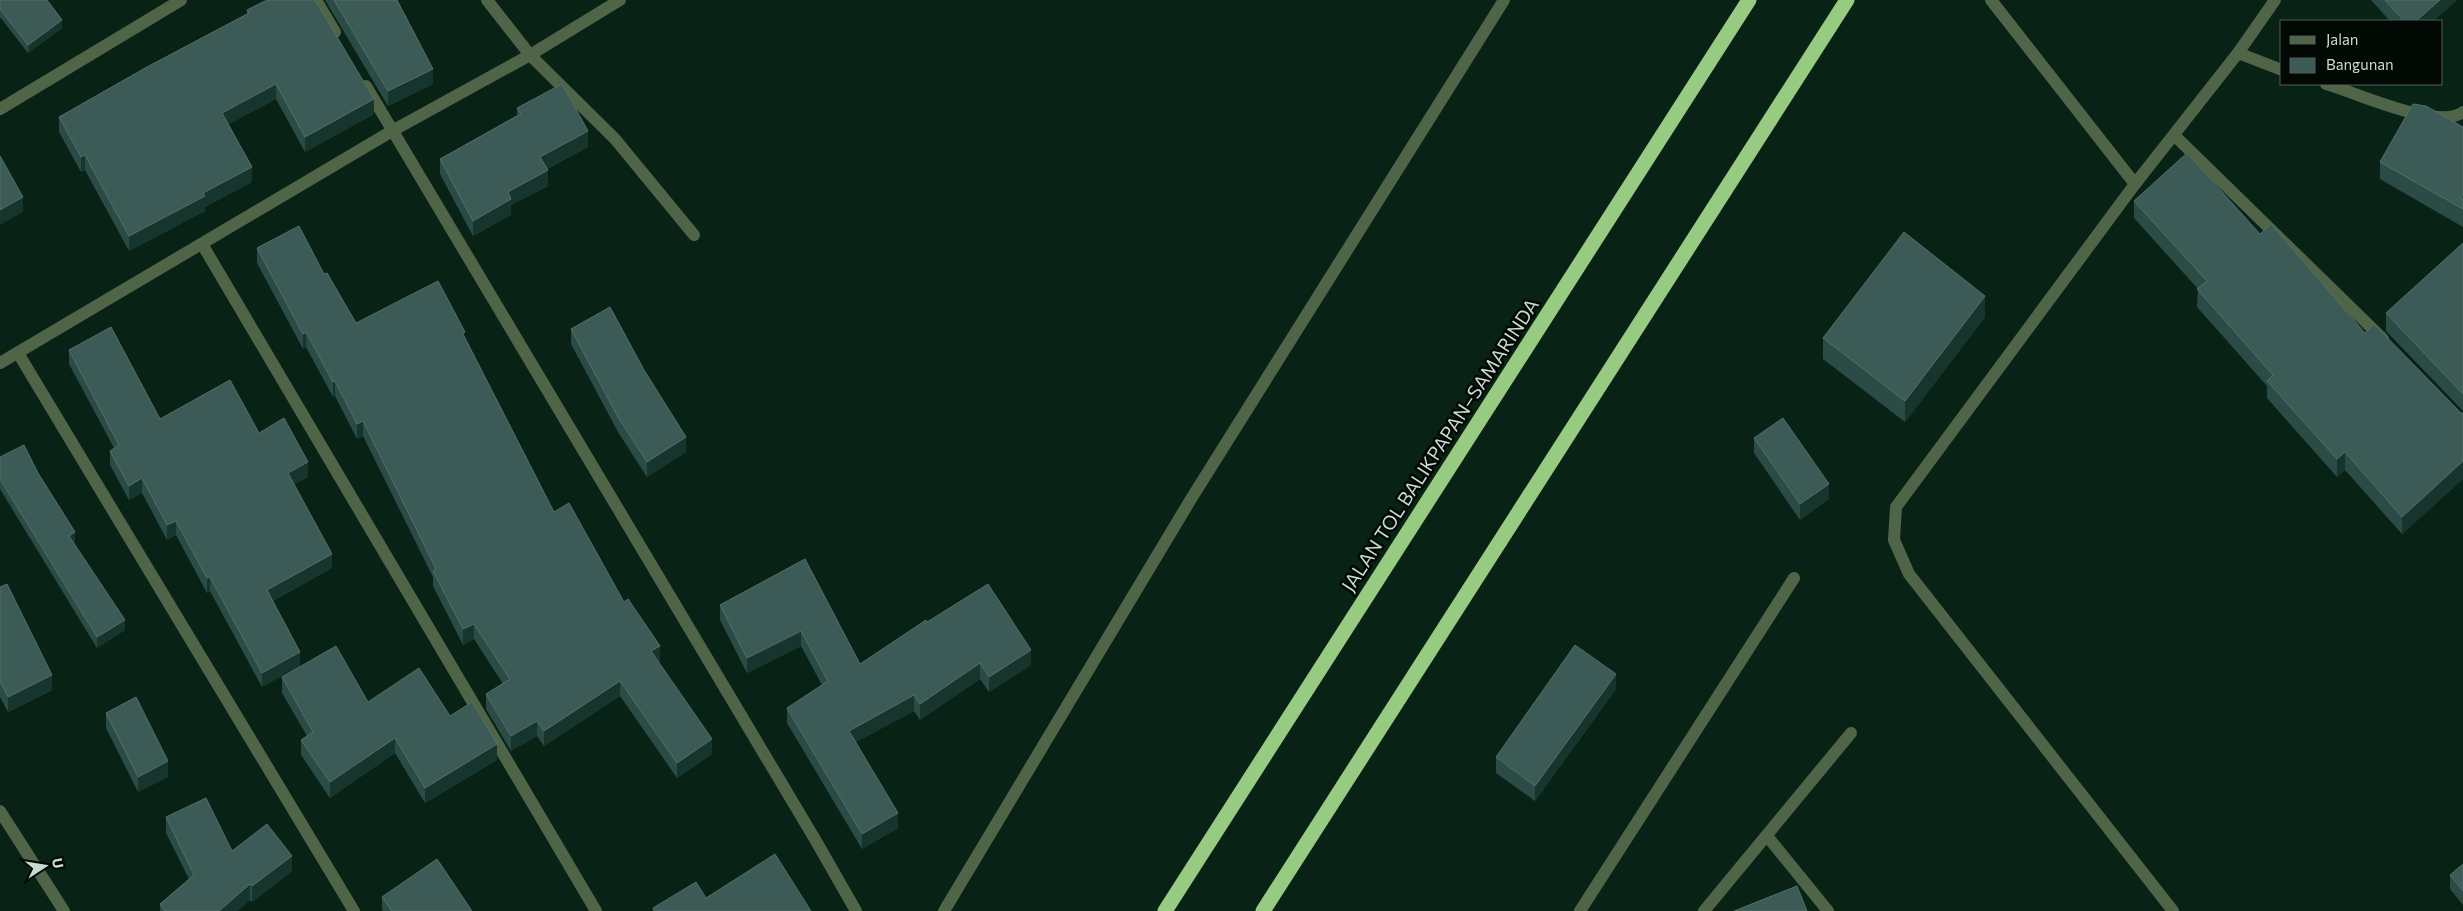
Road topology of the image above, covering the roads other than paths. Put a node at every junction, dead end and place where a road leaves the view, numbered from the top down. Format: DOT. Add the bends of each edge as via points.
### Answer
graph roads {
  1 [pos="181,0"];
  2 [pos="316,0"];
  3 [pos="487,0"];
  4 [pos="620,0"];
  5 [pos="1504,0"];
  6 [pos="1749,0"];
  7 [pos="1847,0"];
  8 [pos="1991,0"];
  9 [pos="2275,0"];
  10 [pos="340,41"];
  11 [pos="2238,53"];
  12 [pos="530,56"];
  13 [pos="2280,69"];
  14 [pos="359,74"];
  15 [pos="2330,85"];
  16 [pos="0,109"];
  17 [pos="2463,112"];
  18 [pos="392,131"];
  19 [pos="2174,135"];
  20 [pos="2135,184"];
  21 [pos="694,235"];
  22 [pos="202,244"];
  23 [pos="2390,347"];
  24 [pos="18,353"];
  25 [pos="0,363"];
  26 [pos="1794,578"];
  27 [pos="1851,733"];
  28 [pos="0,811"];
  29 [pos="1767,836"];
  30 [pos="64,911"];
  31 [pos="354,911"];
  32 [pos="596,911"];
  33 [pos="856,911"];
  34 [pos="944,911"];
  35 [pos="1165,911"];
  36 [pos="1263,911"];
  37 [pos="1580,911"];
  38 [pos="1704,911"];
  39 [pos="1828,911"];
  40 [pos="2173,911"];
  1 -- 16 [label="street"];
  2 -- 10 [label="street"];
  3 -- 12 [label="street"];
  4 -- 12 [label="street"];
  5 -- 34 [label="street" via="1191,499"];
  6 -- 35 [label="highway, JALAN TOL BALIKPAPAN–SAMARINDA"];
  7 -- 36 [label="highway"];
  8 -- 20 [label="street"];
  9 -- 11 [label="street"];
  11 -- 13 [label="street"];
  11 -- 19 [label="street"];
  12 -- 18 [label="street"];
  12 -- 21 [label="street" via="615,139"];
  14 -- 18 [label="street"];
  15 -- 17 [label="street" via="2405,112 2442,118"];
  18 -- 22 [label="street"];
  18 -- 33 [label="street"];
  19 -- 20 [label="street"];
  19 -- 23 [label="street"];
  20 -- 40 [label="street" via="1896,507 1894,540 1909,574"];
  22 -- 24 [label="street"];
  22 -- 32 [label="street"];
  24 -- 25 [label="street"];
  24 -- 31 [label="street"];
  26 -- 37 [label="street"];
  27 -- 29 [label="street"];
  28 -- 30 [label="street"];
  29 -- 38 [label="street"];
  29 -- 39 [label="street"];
}
